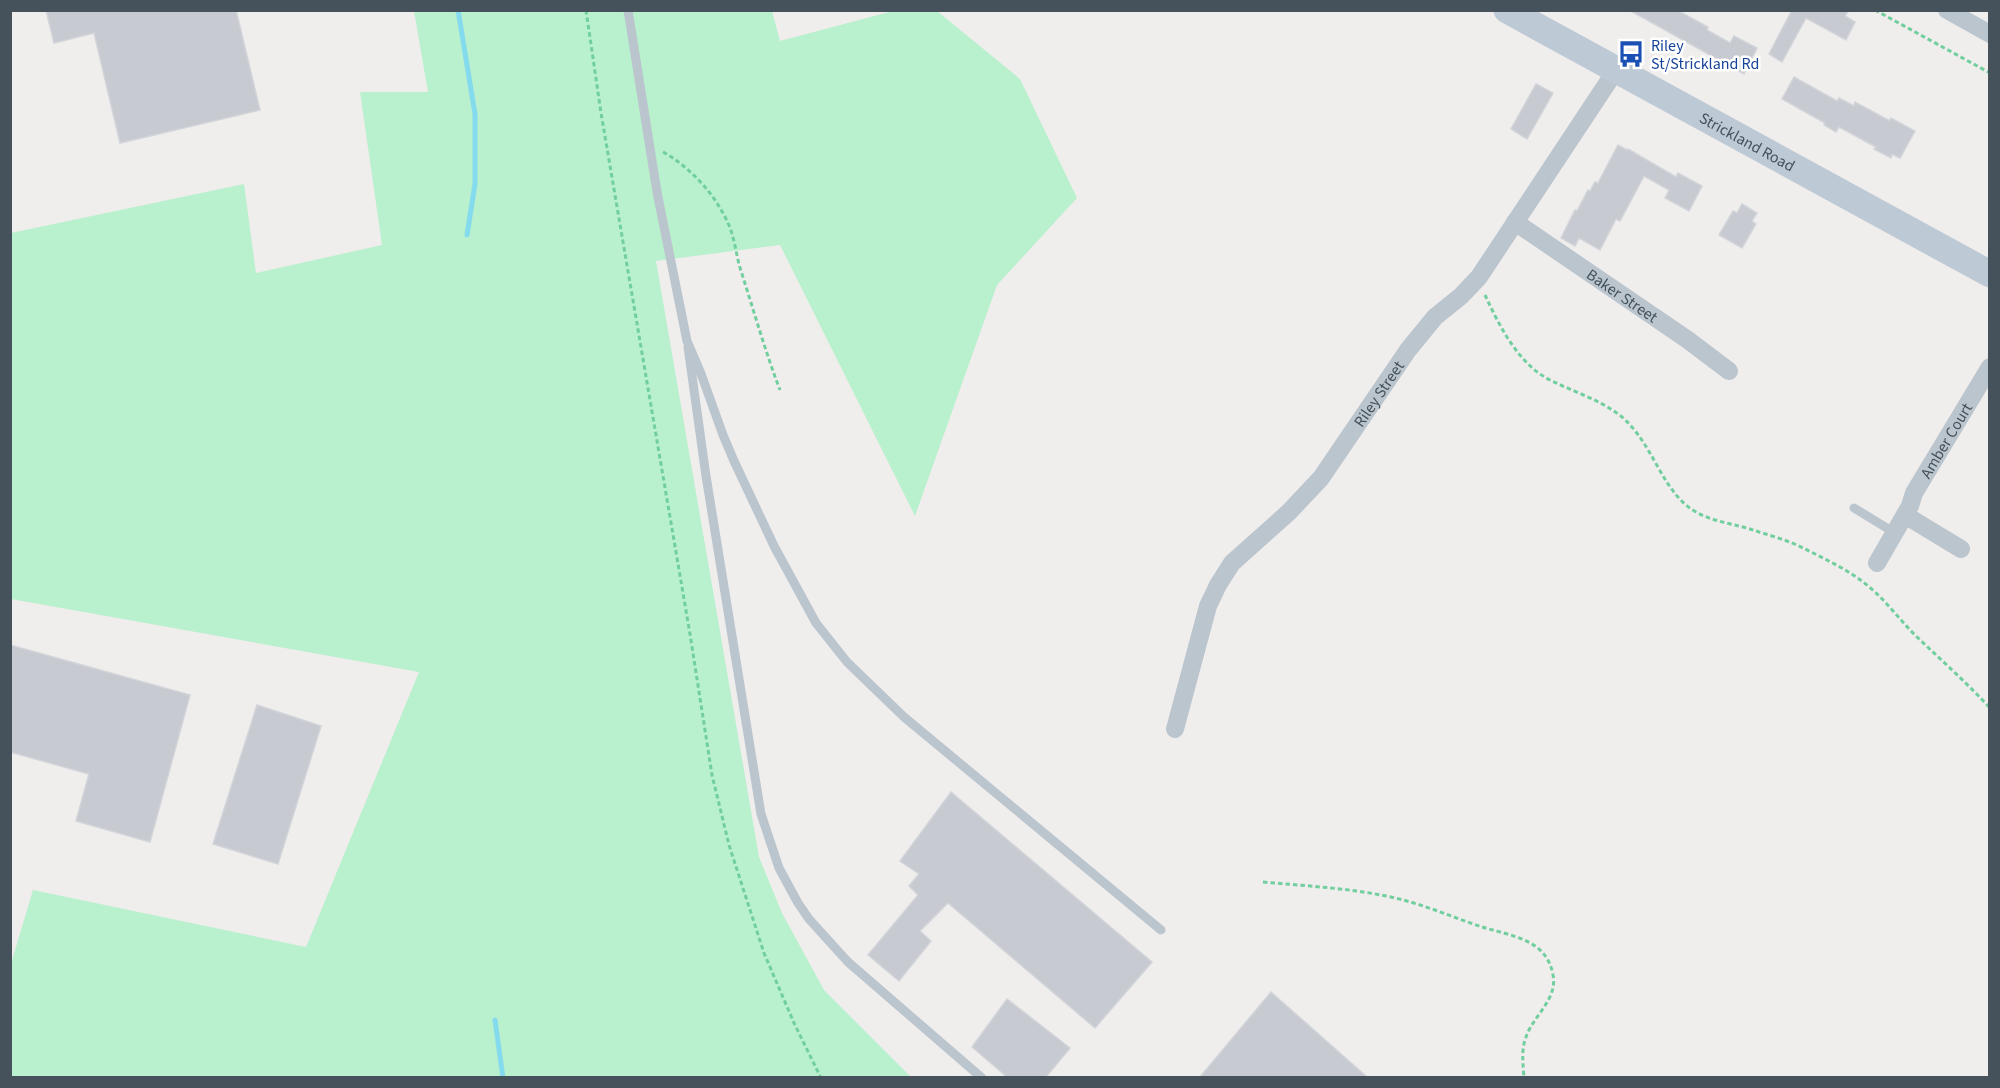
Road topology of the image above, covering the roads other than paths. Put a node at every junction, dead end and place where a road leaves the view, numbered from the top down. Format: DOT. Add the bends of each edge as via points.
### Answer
graph roads {
  1 [pos="628,10"];
  2 [pos="1507,10"];
  3 [pos="1947,10"];
  4 [pos="1989,34"];
  5 [pos="1616,70"];
  6 [pos="1515,222"];
  7 [pos="1989,274"];
  8 [pos="687,341"];
  9 [pos="1989,367"];
  10 [pos="1729,371"];
  11 [pos="1854,508"];
  12 [pos="1905,515"];
  13 [pos="1895,532"];
  14 [pos="1961,549"];
  15 [pos="1877,563"];
  16 [pos="1175,729"];
  17 [pos="1161,930"];
  18 [pos="982,1077"];
  1 -- 8 [label="lane"];
  2 -- 5 [label="street, Strickland Road"];
  3 -- 4 [label="street"];
  5 -- 6 [label="street, Riley Street"];
  5 -- 7 [label="street, Strickland Road"];
  6 -- 10 [label="street, Baker Street"];
  6 -- 16 [label="street, Riley Street" via="1479,277 1435,317 1408,350 1321,478 1227,571 1208,606"];
  8 -- 17 [label="lane" via="723,435 774,546 831,644 904,717"];
  8 -- 18 [label="lane" via="761,814 776,860 798,903 833,947"];
  9 -- 12 [label="street, Amber Court" via="1914,493"];
  11 -- 13 [label="lane"];
  12 -- 13 [label="street, Amber Court"];
  12 -- 14 [label="street"];
  13 -- 15 [label="street, Amber Court"];
}
